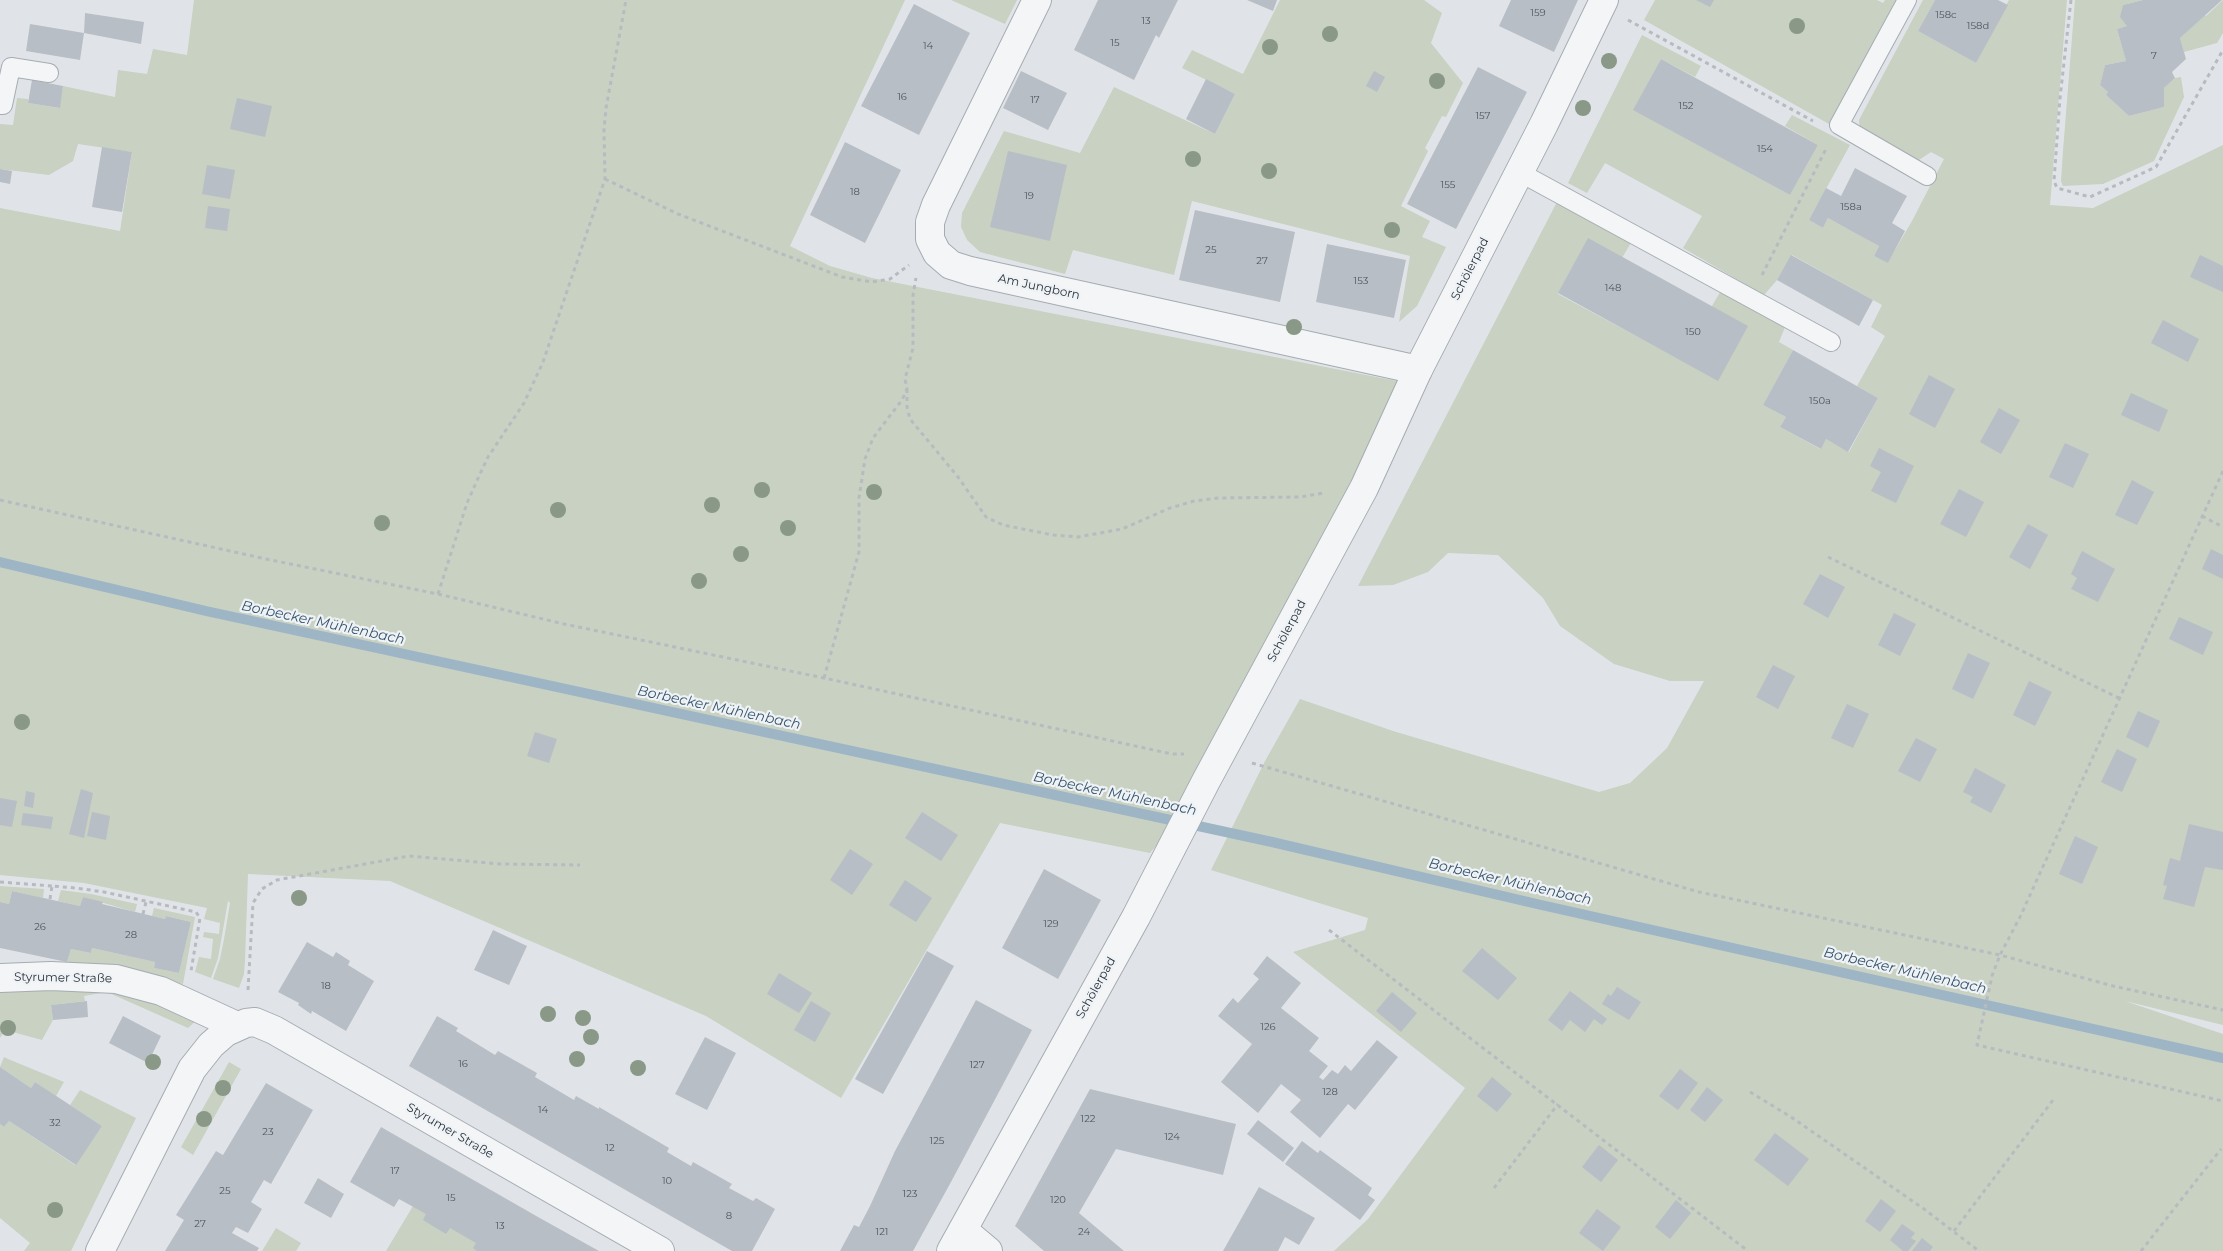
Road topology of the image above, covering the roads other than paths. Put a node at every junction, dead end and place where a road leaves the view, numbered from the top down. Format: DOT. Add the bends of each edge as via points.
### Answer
graph roads {
  1 [pos="1037,0"];
  2 [pos="1907,0"];
  3 [pos="1603,2"];
  4 [pos="49,74"];
  5 [pos="0,105"];
  6 [pos="1519,172"];
  7 [pos="1927,176"];
  8 [pos="1831,342"];
  9 [pos="1418,370"];
  10 [pos="0,978"];
  11 [pos="246,1024"];
  12 [pos="957,1241"];
  13 [pos="100,1251"];
  14 [pos="660,1251"];
  15 [pos="988,1251"];
  1 -- 9 [label="street, Am Jungborn" via="947,180 930,222 925,248 951,265 970,271"];
  2 -- 7 [label="lane" via="1837,129"];
  3 -- 6 [label="street, Schölerpad"];
  4 -- 5 [label="lane" via="11,67 3,105"];
  6 -- 8 [label="lane"];
  6 -- 9 [label="street, Schölerpad"];
  9 -- 12 [label="street, Schölerpad" via="1364,488 1136,917"];
  10 -- 11 [label="street, Styrumer Straße" via="116,979 161,991"];
  11 -- 13 [label="street" via="211,1045 192,1069"];
  11 -- 14 [label="street, Styrumer Straße" via="274,1030"];
  12 -- 15 [label="street"];
}
